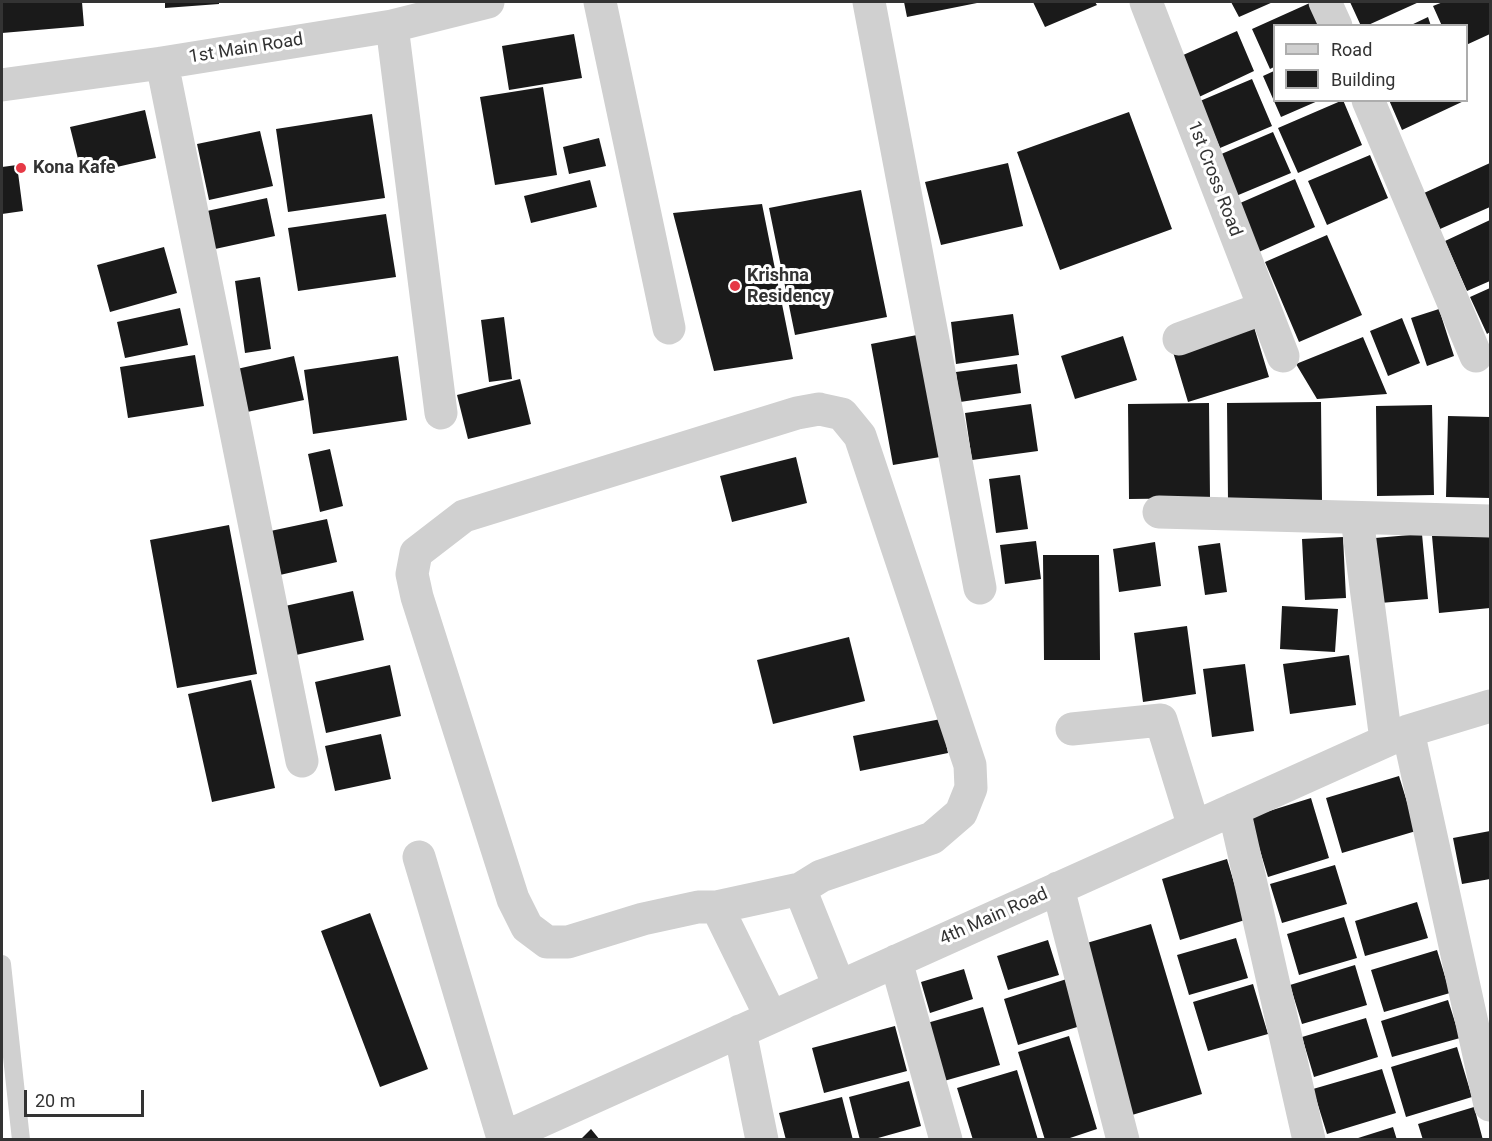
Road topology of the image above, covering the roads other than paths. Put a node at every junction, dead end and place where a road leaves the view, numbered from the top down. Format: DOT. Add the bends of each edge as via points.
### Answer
graph roads {
  1 [pos="488,2"];
  2 [pos="600,2"];
  3 [pos="869,2"];
  4 [pos="1146,2"];
  5 [pos="1325,2"];
  6 [pos="1335,24"];
  7 [pos="392,26"];
  8 [pos="162,63"];
  9 [pos="2,85"];
  10 [pos="1369,102"];
  11 [pos="1264,308"];
  12 [pos="669,328"];
  13 [pos="1179,339"];
  14 [pos="1283,356"];
  15 [pos="1476,356"];
  16 [pos="441,413"];
  17 [pos="1159,512"];
  18 [pos="1357,518"];
  19 [pos="1491,521"];
  20 [pos="981,588"];
  21 [pos="1491,706"];
  22 [pos="1072,729"];
  23 [pos="1397,736"];
  24 [pos="302,761"];
  25 [pos="1234,809"];
  26 [pos="1194,827"];
  27 [pos="419,857"];
  28 [pos="1058,888"];
  29 [pos="800,889"];
  30 [pos="717,907"];
  31 [pos="896,961"];
  32 [pos="2,964"];
  33 [pos="839,987"];
  34 [pos="771,1017"];
  35 [pos="740,1031"];
  36 [pos="1491,1105"];
  37 [pos="502,1139"];
  38 [pos="21,1140"];
  39 [pos="762,1140"];
  40 [pos="946,1140"];
  41 [pos="1123,1140"];
  42 [pos="1309,1140"];
  1 -- 7 [label="street, 1st Main Road"];
  2 -- 12 [label="street"];
  3 -- 20 [label="street"];
  4 -- 11 [label="street, 1st Cross Road"];
  5 -- 6 [label="street"];
  7 -- 8 [label="street, 1st Main Road"];
  7 -- 16 [label="street"];
  8 -- 9 [label="street, 1st Main Road"];
  8 -- 24 [label="street"];
  10 -- 15 [label="street"];
  11 -- 13 [label="street"];
  11 -- 14 [label="street, 1st Cross Road"];
  17 -- 18 [label="street"];
  18 -- 19 [label="street"];
  18 -- 23 [label="street"];
  21 -- 23 [label="street, 4th Main Road"];
  22 -- 26 [label="street" via="1161,720"];
  23 -- 25 [label="street, 4th Main Road"];
  23 -- 36 [label="street"];
  25 -- 26 [label="street, 4th Main Road"];
  25 -- 42 [label="street"];
  26 -- 28 [label="street, 4th Main Road"];
  27 -- 37 [label="street"];
  28 -- 31 [label="street, 4th Main Road"];
  28 -- 41 [label="street"];
  29 -- 30 [label="street"];
  29 -- 30 [label="street" via="821,876 932,838 961,813 971,788 970,765 860,436 842,414 819,409 464,516 416,554 412,574 417,597 513,899 527,927 547,942 568,942 643,919 698,907"];
  29 -- 33 [label="street"];
  30 -- 34 [label="street"];
  31 -- 33 [label="street, 4th Main Road"];
  31 -- 40 [label="street"];
  32 -- 38 [label="lane"];
  33 -- 34 [label="street, 4th Main Road"];
  34 -- 35 [label="street, 4th Main Road"];
  35 -- 37 [label="street, 4th Main Road"];
  35 -- 39 [label="street"];
}
